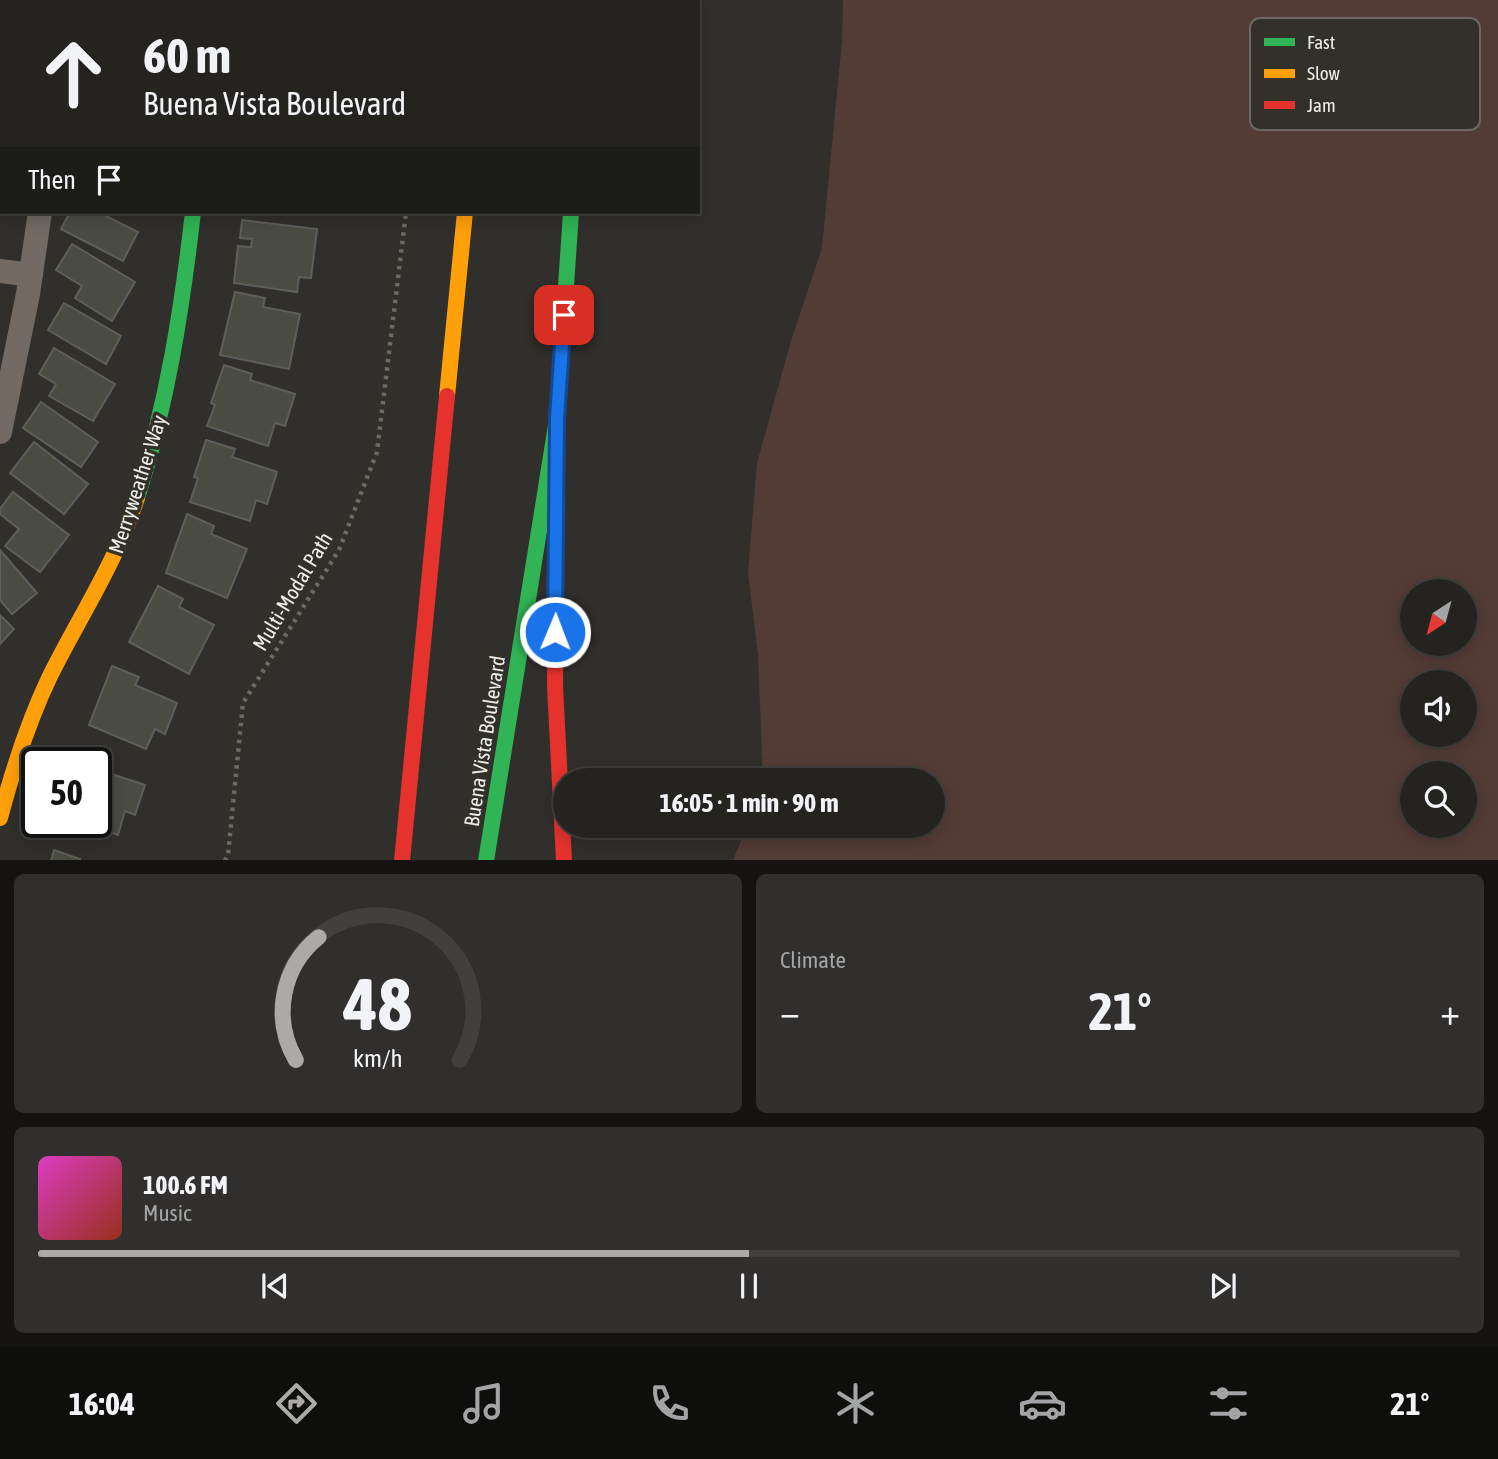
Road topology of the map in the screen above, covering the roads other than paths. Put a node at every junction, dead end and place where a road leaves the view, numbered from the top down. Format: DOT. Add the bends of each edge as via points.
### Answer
graph roads {
  1 [pos="40,214"];
  2 [pos="194,214"];
  3 [pos="465,214"];
  4 [pos="571,214"];
  5 [pos="0,271"];
  6 [pos="31,275"];
  7 [pos="557,419"];
  8 [pos="0,432"];
  9 [pos="0,818"];
  10 [pos="402,860"];
  11 [pos="486,860"];
  12 [pos="564,860"];
  1 -- 6 [label="street"];
  2 -- 9 [label="main road, Merryweather Way" via="175,346 135,507 101,587 40,697 10,776"];
  3 -- 10 [label="main road"];
  4 -- 7 [label="main road, Buena Vista Boulevard"];
  5 -- 6 [label="street"];
  6 -- 8 [label="street"];
  7 -- 11 [label="main road, Buena Vista Boulevard"];
  7 -- 12 [label="main road" via="555,685"];
}
